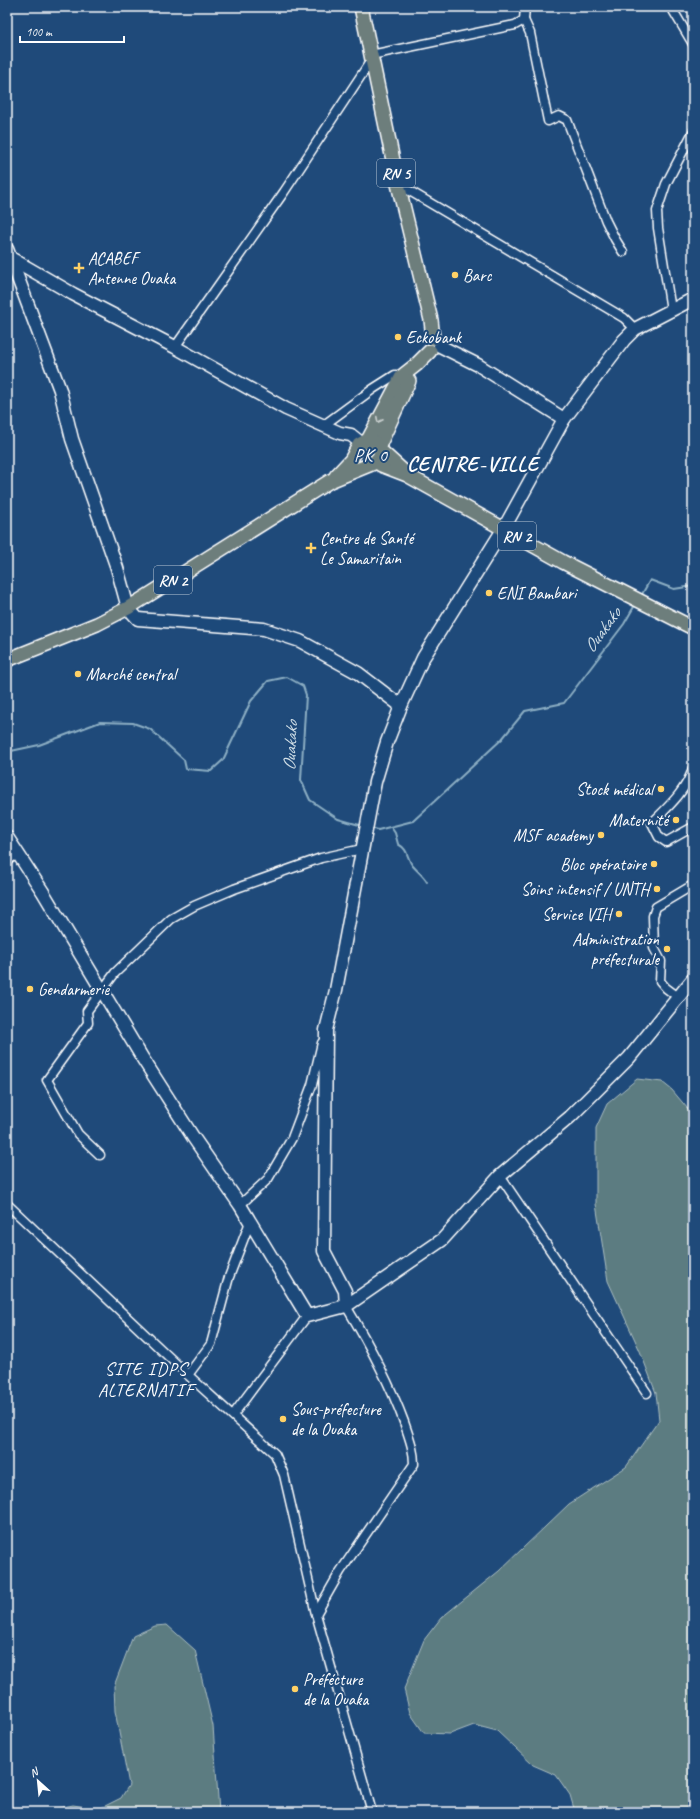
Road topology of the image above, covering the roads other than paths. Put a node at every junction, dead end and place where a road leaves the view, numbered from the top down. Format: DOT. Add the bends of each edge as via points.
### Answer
graph roads {
  1 [pos="361,7"];
  2 [pos="524,7"];
  3 [pos="671,7"];
  4 [pos="524,20"];
  5 [pos="693,44"];
  6 [pos="371,57"];
  7 [pos="693,132"];
  8 [pos="398,184"];
  9 [pos="623,252"];
  10 [pos="8,254"];
  11 [pos="693,299"];
  12 [pos="671,310"];
  13 [pos="635,329"];
  14 [pos="434,345"];
  15 [pos="175,347"];
  16 [pos="406,378"];
  17 [pos="564,419"];
  18 [pos="324,425"];
  19 [pos="368,451"];
  20 [pos="330,481"];
  21 [pos="504,528"];
  22 [pos="128,608"];
  23 [pos="693,628"];
  24 [pos="7,660"];
  25 [pos="401,706"];
  26 [pos="692,773"];
  27 [pos="693,827"];
  28 [pos="7,837"];
  29 [pos="362,849"];
  30 [pos="17,854"];
  31 [pos="7,861"];
  32 [pos="693,885"];
  33 [pos="693,979"];
  34 [pos="102,988"];
  35 [pos="678,997"];
  36 [pos="326,1030"];
  37 [pos="100,1155"];
  38 [pos="500,1176"];
  39 [pos="7,1204"];
  40 [pos="240,1205"];
  41 [pos="250,1222"];
  42 [pos="346,1306"];
  43 [pos="307,1316"];
  44 [pos="188,1375"];
  45 [pos="648,1393"];
  46 [pos="233,1415"];
  47 [pos="316,1614"];
  48 [pos="372,1812"];
  1 -- 6 [label="main road, RN 5"];
  2 -- 4 [label="street"];
  3 -- 5 [label="street"];
  4 -- 6 [label="street" via="515,25"];
  4 -- 9 [label="street" via="530,33 548,121 559,116 567,120 606,221"];
  6 -- 8 [label="main road, RN 5"];
  6 -- 15 [label="street" via="284,192"];
  7 -- 12 [label="street" via="666,184 657,211"];
  8 -- 13 [label="street" via="624,318"];
  8 -- 14 [label="main road, RN 5" via="432,320"];
  10 -- 15 [label="street" via="73,294"];
  10 -- 22 [label="street" via="60,390 72,439 117,568"];
  11 -- 12 [label="street"];
  12 -- 13 [label="street"];
  13 -- 17 [label="street"];
  14 -- 16 [label="main road"];
  14 -- 17 [label="street" via="478,365"];
  15 -- 18 [label="street" via="286,409"];
  16 -- 18 [label="street" via="394,375"];
  16 -- 19 [label="main road"];
  17 -- 21 [label="street"];
  18 -- 19 [label="street" via="351,435"];
  19 -- 20 [label="main road, RN 2"];
  19 -- 20 [label="main road, RN 2"];
  19 -- 21 [label="main road, RN 2" via="382,465 407,475"];
  20 -- 22 [label="main road, RN 2"];
  21 -- 23 [label="main road, RN 2" via="563,562"];
  21 -- 25 [label="street" via="424,658"];
  22 -- 24 [label="main road, RN 2" via="98,624"];
  22 -- 25 [label="street" via="138,619 264,630 300,641 358,673"];
  25 -- 29 [label="street" via="375,782"];
  26 -- 27 [label="street" via="680,792 652,823 659,837 666,842"];
  28 -- 30 [label="street"];
  29 -- 34 [label="street" via="321,858 194,906 171,919"];
  29 -- 36 [label="street" via="336,990"];
  30 -- 31 [label="street"];
  30 -- 34 [label="street"];
  32 -- 35 [label="street" via="656,907 653,916 654,948 661,961 660,980"];
  33 -- 35 [label="street"];
  34 -- 37 [label="street" via="87,1011 88,1023 47,1080 78,1134"];
  34 -- 40 [label="street" via="143,1059"];
  35 -- 38 [label="street" via="629,1058 570,1117"];
  36 -- 40 [label="street" via="312,1084 292,1138 268,1179"];
  36 -- 42 [label="street" via="324,1251 345,1291"];
  38 -- 42 [label="street" via="442,1240"];
  38 -- 45 [label="street"];
  39 -- 44 [label="street"];
  40 -- 41 [label="street"];
  41 -- 43 [label="street"];
  41 -- 44 [label="street" via="229,1277 211,1344"];
  42 -- 43 [label="street"];
  42 -- 47 [label="street" via="393,1391 414,1452 414,1464 340,1572"];
  43 -- 46 [label="street"];
  44 -- 46 [label="street"];
  46 -- 47 [label="street" via="275,1454 280,1464"];
  47 -- 48 [label="street"];
}
